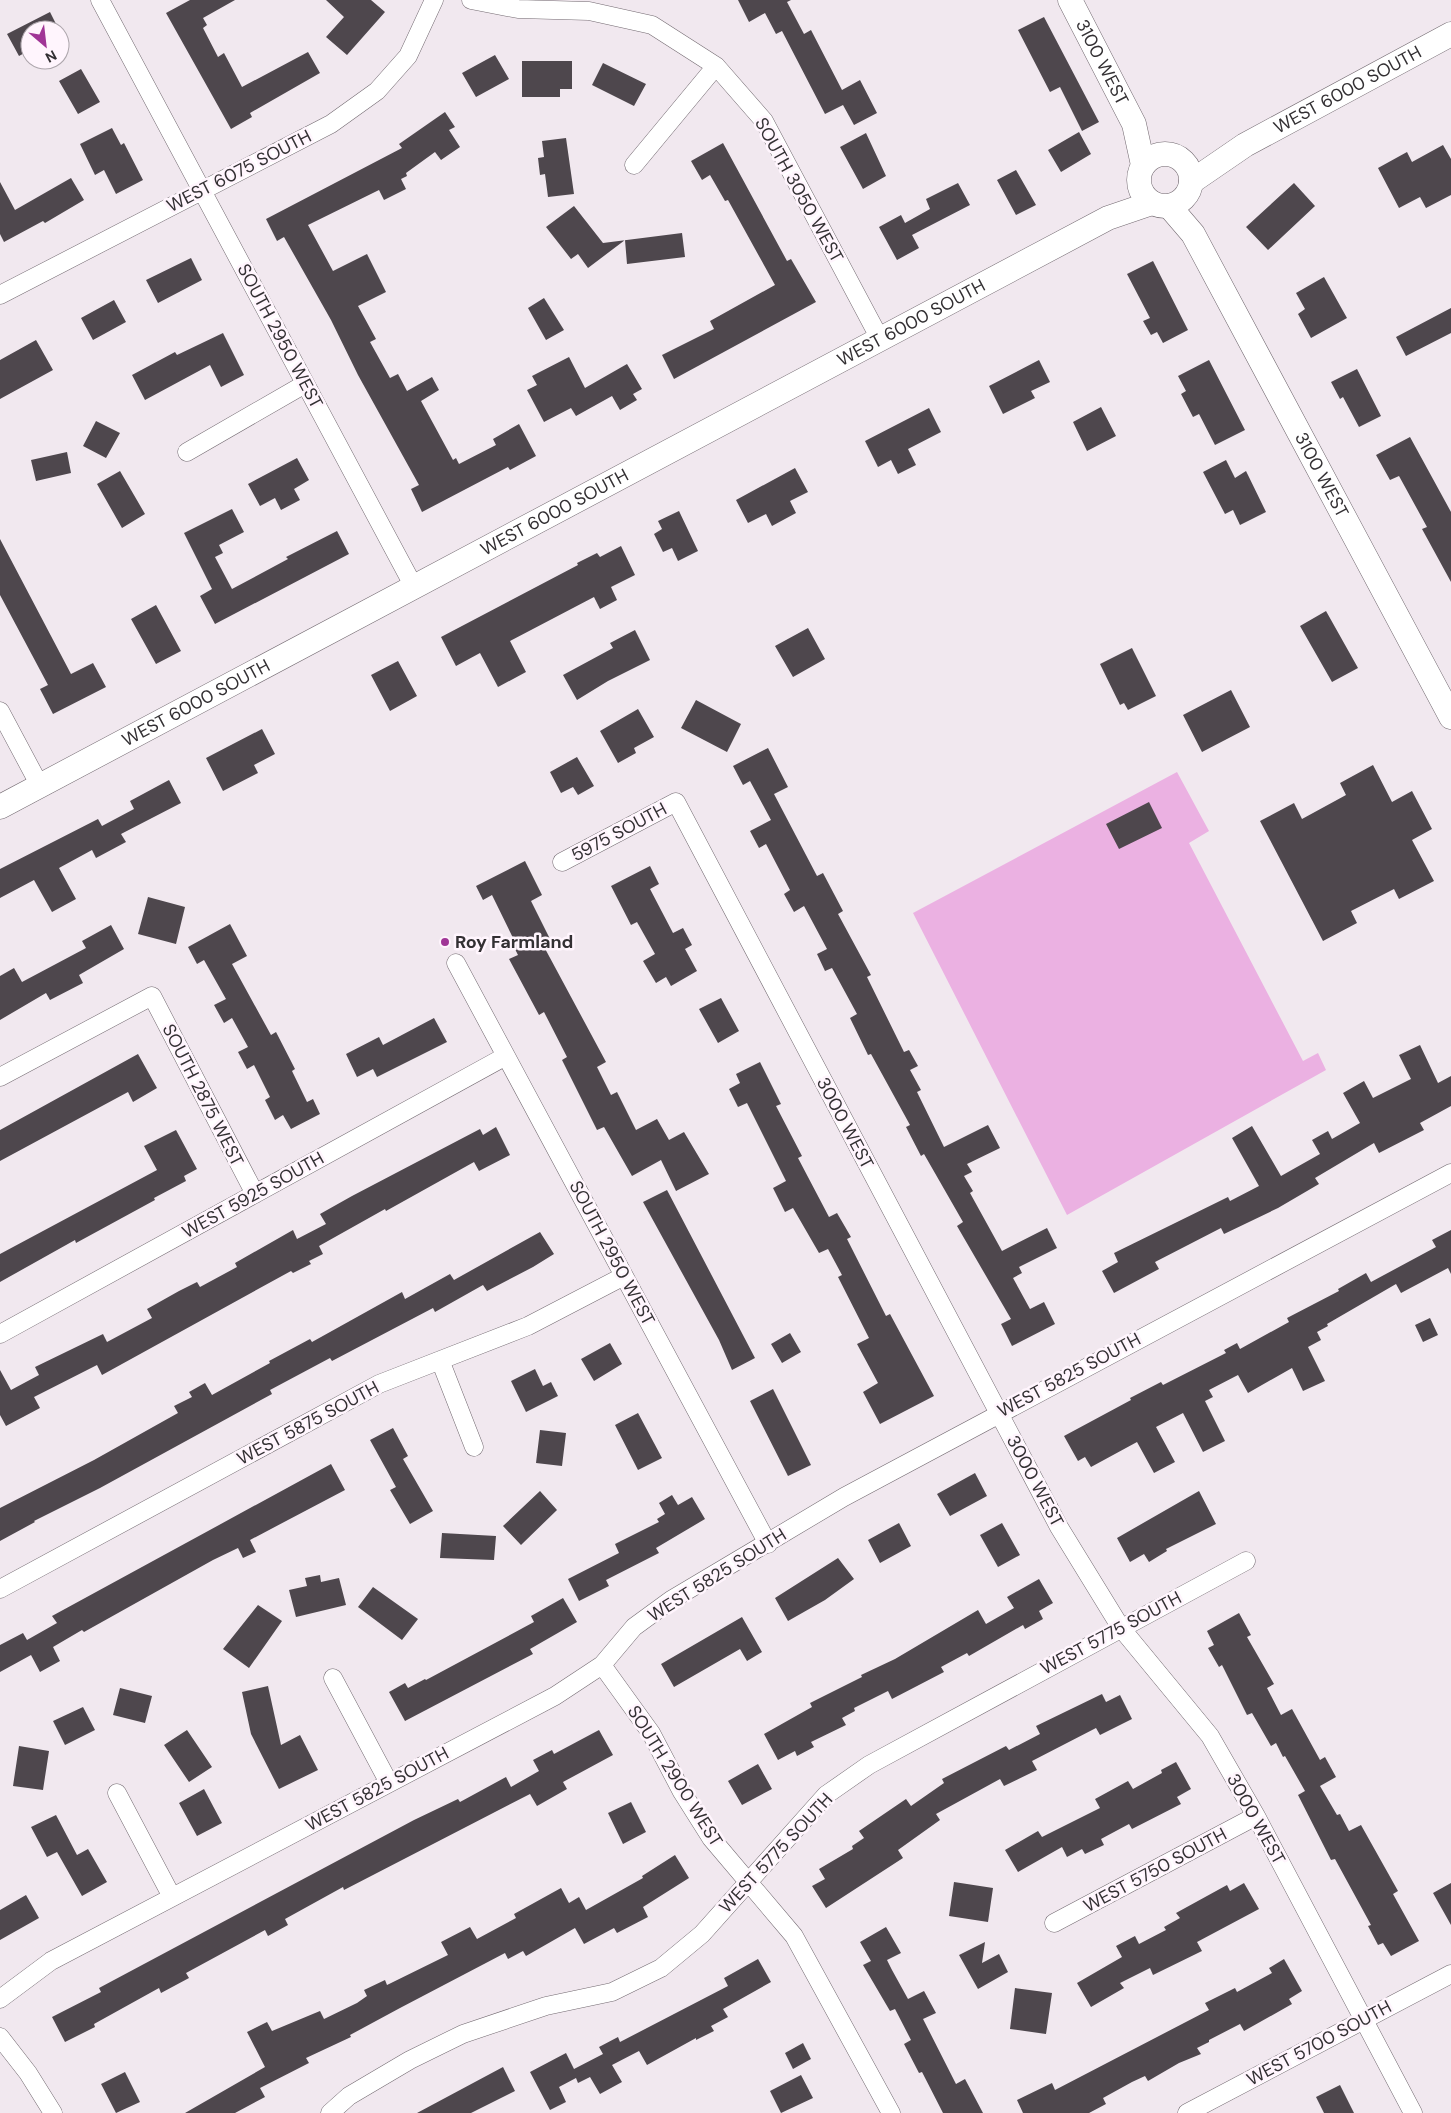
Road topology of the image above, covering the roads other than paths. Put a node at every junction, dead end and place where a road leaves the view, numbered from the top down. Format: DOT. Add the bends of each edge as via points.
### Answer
graph roads {
  1 [pos="100,0"];
  2 [pos="434,0"];
  3 [pos="471,0"];
  4 [pos="1070,0"];
  5 [pos="1451,34"];
  6 [pos="716,66"];
  7 [pos="1134,124"];
  8 [pos="1165,153"];
  9 [pos="634,165"];
  10 [pos="1143,165"];
  11 [pos="202,190"];
  12 [pos="1171,191"];
  13 [pos="0,294"];
  14 [pos="880,339"];
  15 [pos="305,384"];
  16 [pos="187,452"];
  17 [pos="414,587"];
  18 [pos="0,710"];
  19 [pos="1451,717"];
  20 [pos="40,786"];
  21 [pos="676,802"];
  22 [pos="0,807"];
  23 [pos="562,862"];
  24 [pos="456,963"];
  25 [pos="506,1056"];
  26 [pos="0,1077"];
  27 [pos="1451,1172"];
  28 [pos="255,1194"];
  29 [pos="624,1276"];
  30 [pos="0,1334"];
  31 [pos="440,1360"];
  32 [pos="999,1413"];
  33 [pos="474,1447"];
  34 [pos="768,1544"];
  35 [pos="1246,1561"];
  36 [pos="0,1589"];
  37 [pos="1121,1628"];
  38 [pos="602,1665"];
  39 [pos="333,1678"];
  40 [pos="389,1783"];
  41 [pos="117,1793"];
  42 [pos="1256,1816"];
  43 [pos="748,1882"];
  44 [pos="172,1897"];
  45 [pos="1054,1923"];
  46 [pos="1451,1974"];
  47 [pos="0,1999"];
  48 [pos="1363,2020"];
  49 [pos="0,2037"];
  50 [pos="888,2112"];
  51 [pos="53,2113"];
  52 [pos="330,2113"];
  53 [pos="1187,2113"];
  54 [pos="1412,2113"];
  1 -- 11 [label="street, SOUTH 2950 WEST"];
  2 -- 11 [label="street, WEST 6075 SOUTH" via="408,56 377,91 331,124"];
  3 -- 6 [label="street, SOUTH 3050 WEST" via="518,9 589,11 652,26"];
  4 -- 7 [label="street, 3100 WEST"];
  5 -- 12 [label="street, WEST 6000 SOUTH" via="1245,145"];
  6 -- 9 [label="street"];
  6 -- 14 [label="street, SOUTH 3050 WEST" via="764,122"];
  7 -- 8 [label="street, 3100 WEST"];
  7 -- 10 [label="street, 3100 WEST"];
  8 -- 10 [label="street" via="1153,156"];
  8 -- 12 [label="street, 3100 WEST" via="1176,156"];
  10 -- 12 [label="street, 3100 WEST" via="1138,179"];
  11 -- 13 [label="street, WEST 6075 SOUTH"];
  11 -- 15 [label="street, SOUTH 2950 WEST"];
  12 -- 14 [label="street, WEST 6000 SOUTH" via="1108,218"];
  12 -- 19 [label="street, 3100 WEST"];
  14 -- 17 [label="street, WEST 6000 SOUTH"];
  15 -- 16 [label="street"];
  15 -- 17 [label="street, SOUTH 2950 WEST"];
  17 -- 20 [label="street, WEST 6000 SOUTH"];
  18 -- 20 [label="street"];
  20 -- 22 [label="street, WEST 6000 SOUTH"];
  21 -- 23 [label="street, 5975 SOUTH"];
  21 -- 32 [label="street, 3000 WEST"];
  24 -- 25 [label="street, SOUTH 2950 WEST"];
  25 -- 28 [label="street, WEST 5925 SOUTH"];
  25 -- 29 [label="street, SOUTH 2950 WEST"];
  26 -- 28 [label="street, SOUTH 2875 WEST" via="152,996"];
  27 -- 32 [label="street, WEST 5825 SOUTH"];
  28 -- 30 [label="street, WEST 5925 SOUTH"];
  29 -- 31 [label="street, WEST 5875 SOUTH" via="528,1326"];
  29 -- 34 [label="street, SOUTH 2950 WEST"];
  31 -- 33 [label="street"];
  31 -- 36 [label="street, WEST 5875 SOUTH" via="379,1384"];
  32 -- 34 [label="street, WEST 5825 SOUTH" via="844,1497"];
  32 -- 37 [label="street, 3000 WEST" via="1059,1527"];
  34 -- 38 [label="street, WEST 5825 SOUTH" via="671,1600 634,1627"];
  35 -- 37 [label="street, WEST 5775 SOUTH"];
  37 -- 42 [label="street, 3000 WEST" via="1210,1736"];
  37 -- 43 [label="street, WEST 5775 SOUTH" via="869,1765 826,1795"];
  38 -- 40 [label="street, WEST 5825 SOUTH" via="555,1696"];
  38 -- 43 [label="street, SOUTH 2900 WEST" via="651,1733 711,1838"];
  39 -- 40 [label="street"];
  40 -- 44 [label="street, WEST 5825 SOUTH"];
  41 -- 44 [label="street"];
  42 -- 45 [label="street, WEST 5750 SOUTH"];
  42 -- 48 [label="street, 3000 WEST"];
  43 -- 50 [label="street, SOUTH 2900 WEST" via="794,1936"];
  43 -- 52 [label="street, WEST 5775 SOUTH" via="702,1934 661,1968 612,1992 546,2006 463,2034 402,2064 349,2096"];
  44 -- 47 [label="street, WEST 5825 SOUTH" via="51,1961"];
  46 -- 48 [label="street, WEST 5700 SOUTH"];
  48 -- 53 [label="street, WEST 5700 SOUTH"];
  48 -- 54 [label="street, 3000 WEST"];
  49 -- 51 [label="street"];
}
